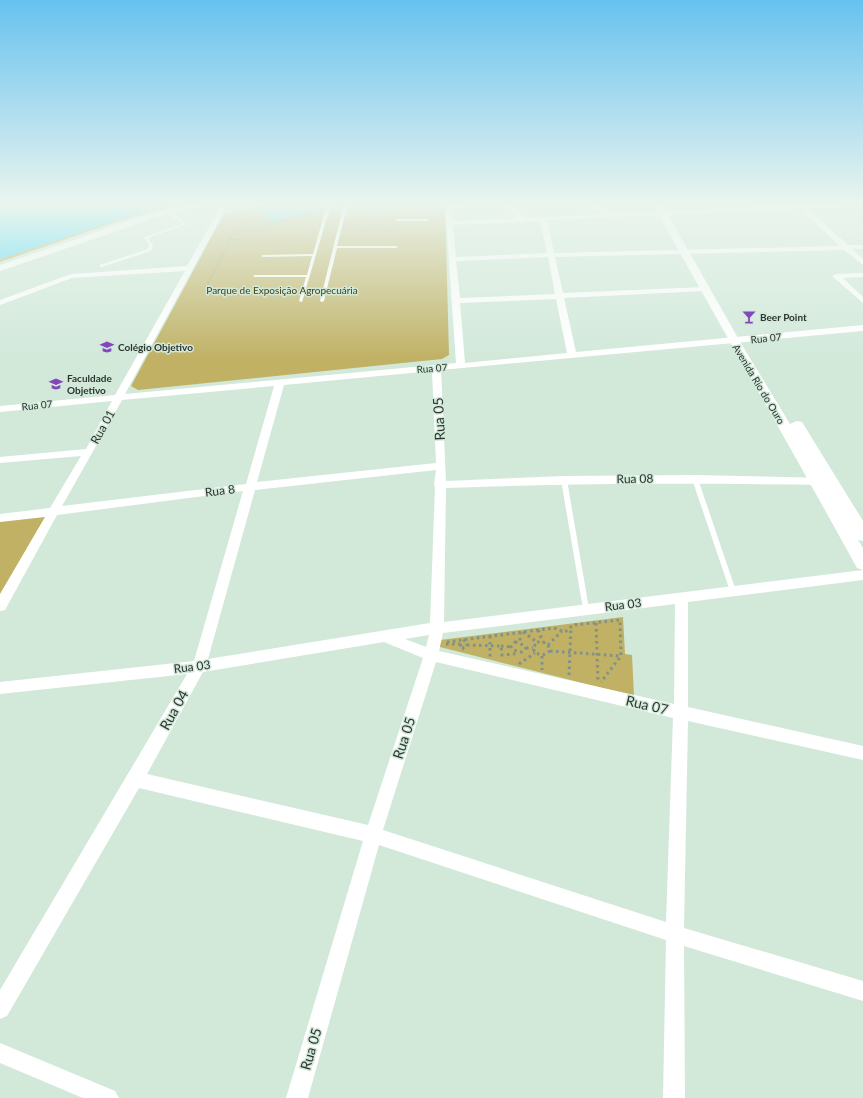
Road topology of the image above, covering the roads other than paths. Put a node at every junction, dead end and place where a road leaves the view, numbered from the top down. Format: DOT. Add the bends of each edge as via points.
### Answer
graph roads {
  1 [pos="37,255"];
  2 [pos="134,255"];
  3 [pos="197,255"];
  4 [pos="302,255"];
  5 [pos="314,255"];
  6 [pos="333,255"];
  7 [pos="453,255"];
  8 [pos="527,255"];
  9 [pos="551,255"];
  10 [pos="695,255"];
  11 [pos="695,255"];
  12 [pos="854,255"];
  13 [pos="263,256"];
  14 [pos="453,259"];
  15 [pos="863,263"];
  16 [pos="101,266"];
  17 [pos="0,268"];
  18 [pos="190,268"];
  19 [pos="863,275"];
  20 [pos="255,276"];
  21 [pos="308,276"];
  22 [pos="561,296"];
  23 [pos="711,296"];
  24 [pos="301,301"];
  25 [pos="322,301"];
  26 [pos="456,301"];
  27 [pos="863,301"];
  28 [pos="0,303"];
  29 [pos="863,328"];
  30 [pos="739,340"];
  31 [pos="748,355"];
  32 [pos="572,356"];
  33 [pos="461,366"];
  34 [pos="436,368"];
  35 [pos="280,382"];
  36 [pos="119,397"];
  37 [pos="0,409"];
  38 [pos="89,452"];
  39 [pos="0,460"];
  40 [pos="441,466"];
  41 [pos="695,479"];
  42 [pos="564,480"];
  43 [pos="817,481"];
  44 [pos="831,481"];
  45 [pos="439,485"];
  46 [pos="249,487"];
  47 [pos="53,512"];
  48 [pos="0,518"];
  49 [pos="863,535"];
  50 [pos="863,563"];
  51 [pos="863,575"];
  52 [pos="733,591"];
  53 [pos="4,593"];
  54 [pos="682,597"];
  55 [pos="0,606"];
  56 [pos="586,609"];
  57 [pos="437,628"];
  58 [pos="384,637"];
  59 [pos="431,655"];
  60 [pos="199,667"];
  61 [pos="0,688"];
  62 [pos="681,713"];
  63 [pos="863,753"];
  64 [pos="135,779"];
  65 [pos="373,835"];
  66 [pos="675,934"];
  67 [pos="863,991"];
  68 [pos="0,1009"];
  69 [pos="0,1053"];
  70 [pos="108,1098"];
  71 [pos="297,1098"];
  72 [pos="674,1098"];
  1 -- 17 [label="main road"];
  2 -- 16 [label="lane"];
  3 -- 18 [label="street, Rua 01"];
  4 -- 13 [label="lane"];
  5 -- 21 [label="lane"];
  6 -- 25 [label="lane"];
  7 -- 14 [label="street"];
  8 -- 14 [label="street"];
  9 -- 22 [label="street"];
  10 -- 23 [label="main road, Avenida Rio do Ouro"];
  11 -- 23 [label="main road, Avenida Rio do Ouro"];
  12 -- 15 [label="street"];
  14 -- 26 [label="street"];
  18 -- 28 [label="street" via="71,276"];
  18 -- 36 [label="street, Rua 01"];
  19 -- 27 [label="street" via="836,276"];
  20 -- 21 [label="lane"];
  21 -- 24 [label="lane"];
  22 -- 23 [label="street"];
  22 -- 26 [label="street"];
  22 -- 32 [label="street"];
  23 -- 30 [label="main road, Avenida Rio do Ouro"];
  26 -- 33 [label="street"];
  29 -- 30 [label="street, Rua 07"];
  30 -- 31 [label="main road, Avenida Rio do Ouro"];
  30 -- 32 [label="street, Rua 07"];
  31 -- 43 [label="main road, Avenida Rio do Ouro"];
  31 -- 44 [label="main road, Avenida Rio do Ouro"];
  32 -- 33 [label="street, Rua 07"];
  33 -- 34 [label="street, Rua 07"];
  34 -- 35 [label="street, Rua 07"];
  34 -- 40 [label="street, Rua 05"];
  35 -- 36 [label="street, Rua 07"];
  35 -- 46 [label="street, Rua 04"];
  36 -- 37 [label="street, Rua 07"];
  36 -- 38 [label="street, Rua 01"];
  38 -- 39 [label="street"];
  38 -- 47 [label="street, Rua 01"];
  40 -- 45 [label="street, Rua 05"];
  40 -- 46 [label="street, Rua 8"];
  41 -- 42 [label="street, Rua 08"];
  41 -- 43 [label="street, Rua 08"];
  41 -- 52 [label="lane"];
  42 -- 45 [label="street, Rua 08"];
  42 -- 56 [label="lane"];
  43 -- 44 [label="street, Rua 08"];
  43 -- 50 [label="main road, Avenida Rio do Ouro"];
  44 -- 49 [label="main road, Avenida Rio do Ouro"];
  45 -- 57 [label="street, Rua 05"];
  46 -- 47 [label="street, Rua 8"];
  46 -- 60 [label="street, Rua 04"];
  47 -- 48 [label="street, Rua 8"];
  47 -- 53 [label="street, Rua 01"];
  51 -- 52 [label="street, Rua 03"];
  52 -- 54 [label="street, Rua 03"];
  53 -- 55 [label="street, Rua 01"];
  54 -- 56 [label="street, Rua 03"];
  54 -- 62 [label="street"];
  56 -- 57 [label="street, Rua 03"];
  57 -- 58 [label="street, Rua 03"];
  57 -- 59 [label="street, Rua 05"];
  58 -- 59 [label="street"];
  58 -- 60 [label="street, Rua 03"];
  59 -- 62 [label="street, Rua 07"];
  59 -- 65 [label="street, Rua 05"];
  60 -- 61 [label="street, Rua 03"];
  60 -- 64 [label="street, Rua 04"];
  62 -- 63 [label="street, Rua 07"];
  62 -- 66 [label="street"];
  64 -- 65 [label="street"];
  64 -- 68 [label="street, Rua 04"];
  65 -- 66 [label="street"];
  65 -- 71 [label="street, Rua 05"];
  66 -- 67 [label="street"];
  66 -- 72 [label="street"];
  69 -- 70 [label="street"];
}
